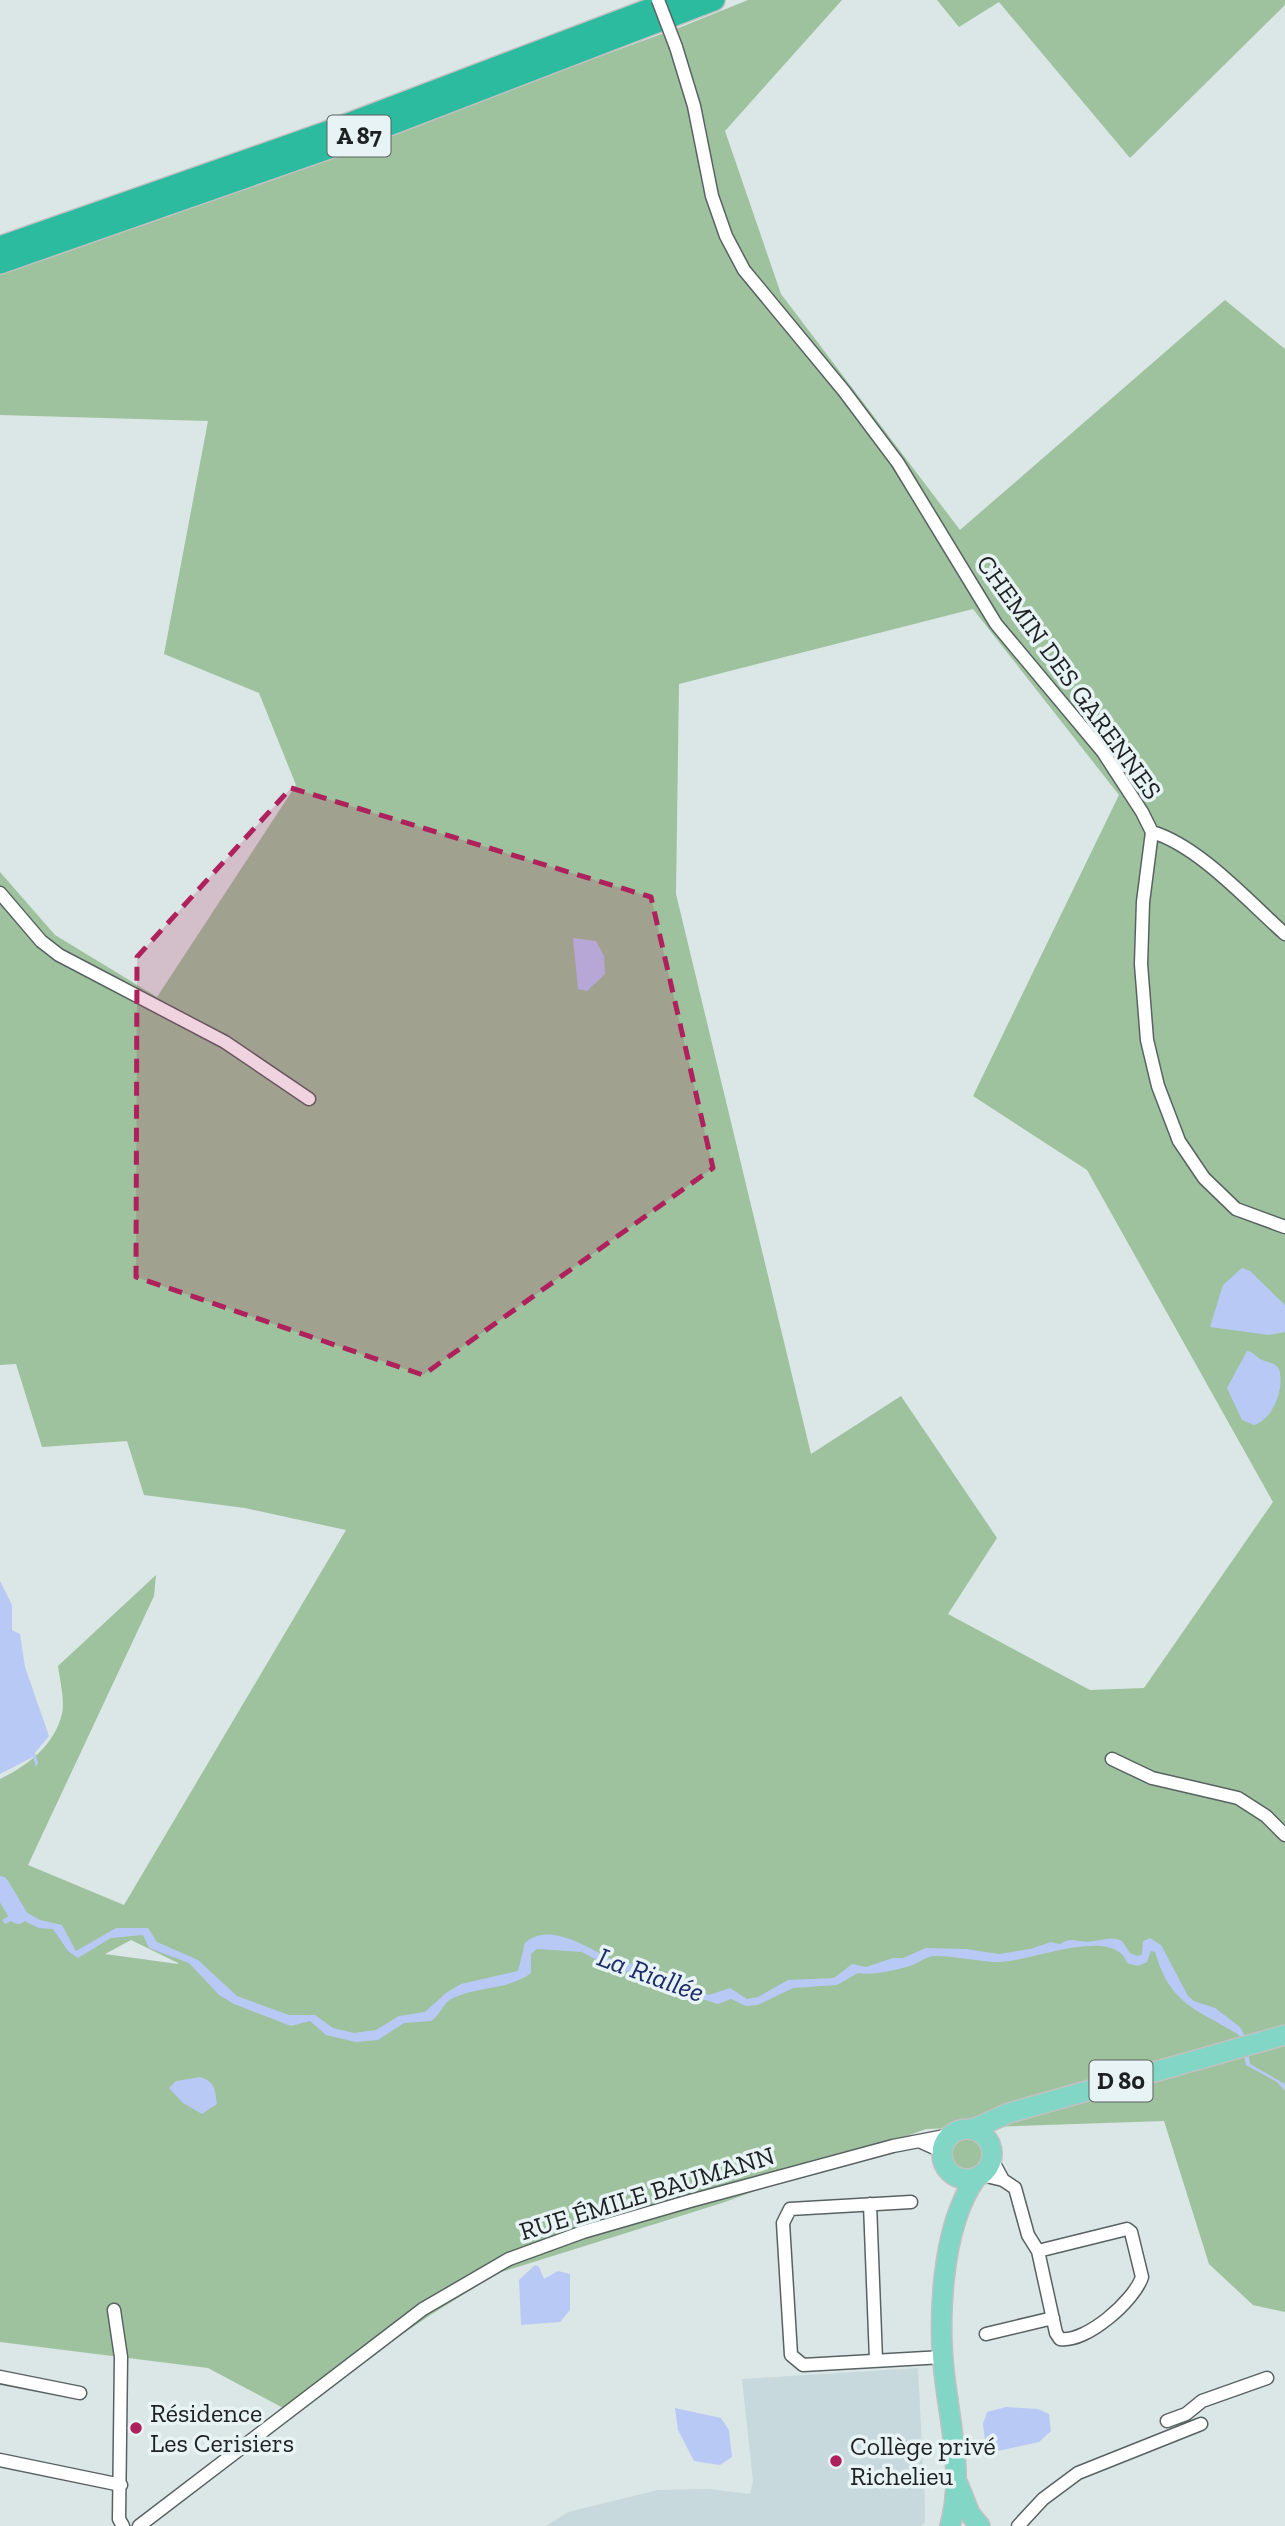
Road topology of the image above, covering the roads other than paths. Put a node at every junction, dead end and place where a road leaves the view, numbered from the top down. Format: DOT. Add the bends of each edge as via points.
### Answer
graph roads {
  1 [pos="658,0"];
  2 [pos="674,0"];
  3 [pos="714,0"];
  4 [pos="0,247"];
  5 [pos="0,263"];
  6 [pos="1152,832"];
  7 [pos="0,893"];
  8 [pos="1285,934"];
  9 [pos="309,1098"];
  10 [pos="1285,1227"];
  11 [pos="1112,1759"];
  12 [pos="1285,1835"];
  13 [pos="1285,2035"];
  14 [pos="1009,2113"];
  15 [pos="973,2129"];
  16 [pos="915,2141"];
  17 [pos="946,2143"];
  18 [pos="985,2165"];
  19 [pos="950,2173"];
  20 [pos="911,2202"];
  21 [pos="870,2204"];
  22 [pos="957,2211"];
  23 [pos="1038,2251"];
  24 [pos="114,2310"];
  25 [pos="1053,2318"];
  26 [pos="986,2334"];
  27 [pos="943,2357"];
  28 [pos="876,2360"];
  29 [pos="0,2377"];
  30 [pos="1267,2378"];
  31 [pos="80,2393"];
  32 [pos="1190,2411"];
  33 [pos="1167,2421"];
  34 [pos="0,2460"];
  35 [pos="957,2481"];
  36 [pos="121,2485"];
  37 [pos="123,2526"];
  38 [pos="139,2526"];
  39 [pos="950,2526"];
  40 [pos="962,2526"];
  41 [pos="972,2526"];
  42 [pos="981,2526"];
  43 [pos="1018,2526"];
  1 -- 6 [label="street, CHEMIN DES GARENNES, bridge" via="693,99 712,196 726,236 754,284 898,463 996,624 1103,752"];
  2 -- 4 [label="highway, A 87" via="324,133"];
  3 -- 5 [label="highway, A 87" via="367,134"];
  6 -- 8 [label="street" via="1172,838 1193,853"];
  6 -- 10 [label="street, CHEMIN DES GARENNES" via="1141,964 1147,1040 1158,1086 1179,1141 1205,1178 1236,1209"];
  7 -- 9 [label="street" via="59,955 225,1042"];
  11 -- 12 [label="street" via="1152,1778 1237,1798"];
  13 -- 14 [label="main road, D 80"];
  14 -- 15 [label="main road, D 80"];
  14 -- 18 [label="main road" via="992,2137"];
  15 -- 17 [label="main road"];
  15 -- 18 [label="main road" via="985,2136"];
  16 -- 17 [label="street, RUE ÉMILE BAUMANN"];
  16 -- 17 [label="street"];
  16 -- 38 [label="street, RUE ÉMILE BAUMANN" via="583,2232 489,2269 423,2309"];
  17 -- 19 [label="main road"];
  18 -- 19 [label="main road" via="962,2179"];
  18 -- 22 [label="main road"];
  18 -- 23 [label="street" via="1015,2188 1028,2235"];
  19 -- 22 [label="main road"];
  20 -- 21 [label="street"];
  21 -- 28 [label="street"];
  21 -- 28 [label="street" via="790,2209 783,2222 794,2360 803,2365"];
  22 -- 27 [label="main road" via="944,2295"];
  23 -- 25 [label="street"];
  23 -- 25 [label="street" via="1127,2229 1140,2267 1142,2277 1134,2293 1088,2334 1060,2339"];
  24 -- 36 [label="street" via="121,2357"];
  25 -- 26 [label="street"];
  27 -- 28 [label="street"];
  27 -- 35 [label="main road" via="946,2432"];
  29 -- 31 [label="street"];
  30 -- 32 [label="street" via="1202,2401"];
  32 -- 33 [label="street"];
  32 -- 43 [label="street" via="1199,2425 1078,2473 1043,2499"];
  34 -- 36 [label="street"];
  35 -- 39 [label="main road"];
  35 -- 42 [label="main road" via="970,2514"];
  36 -- 37 [label="street" via="119,2519"];
  40 -- 41 [label="main road"];
}
